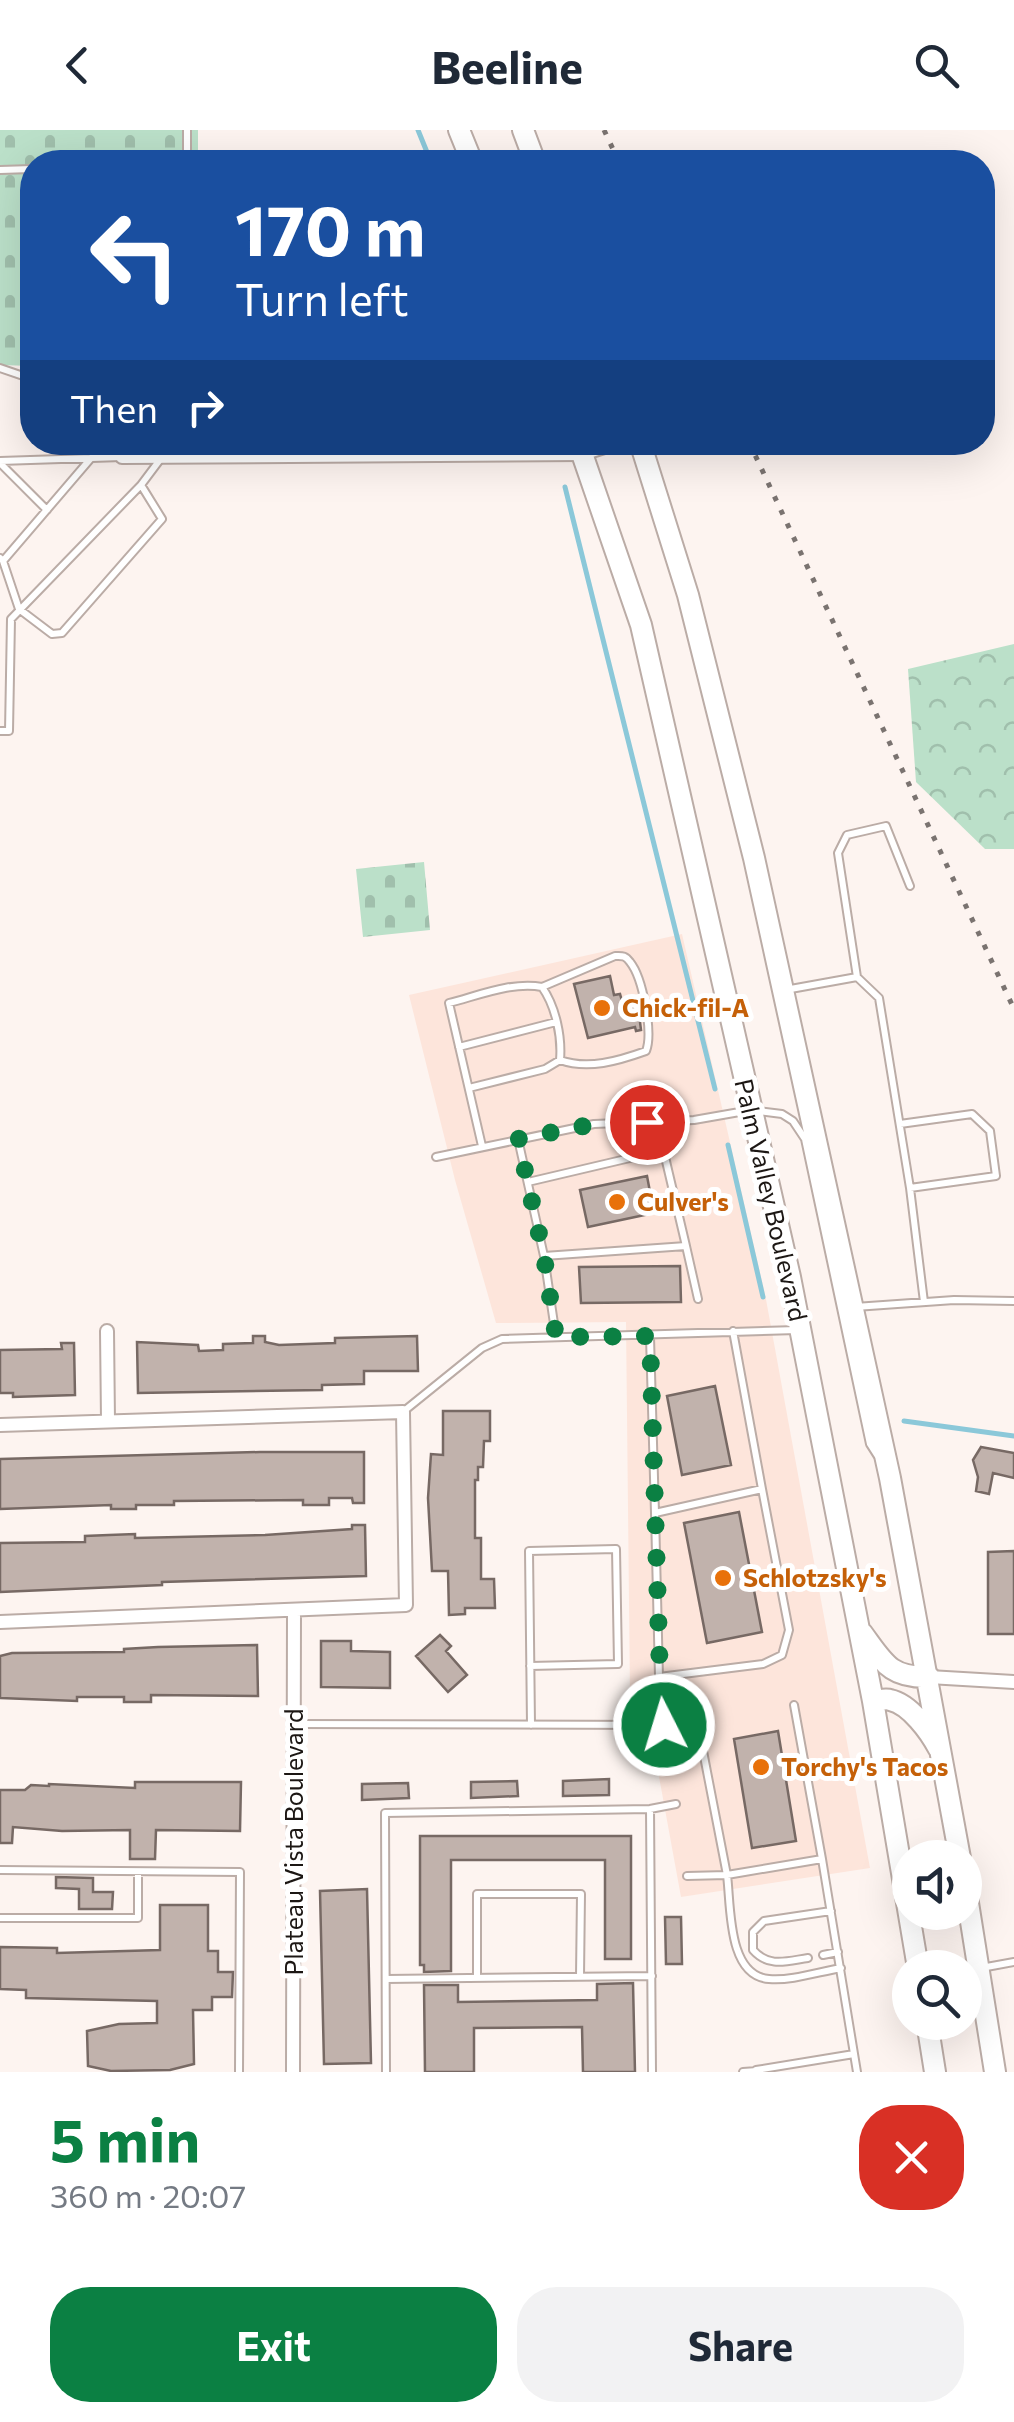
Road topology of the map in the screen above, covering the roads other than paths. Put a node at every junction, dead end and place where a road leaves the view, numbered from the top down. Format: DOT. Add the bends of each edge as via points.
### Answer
graph roads {
  1 [pos="167,455"];
  2 [pos="582,455"];
  3 [pos="644,455"];
  4 [pos="163,456"];
  5 [pos="92,457"];
  6 [pos="122,457"];
  7 [pos="0,462"];
  8 [pos="140,485"];
  9 [pos="47,510"];
  10 [pos="2,559"];
  11 [pos="19,609"];
  12 [pos="0,731"];
  13 [pos="910,886"];
  14 [pos="857,977"];
  15 [pos="542,987"];
  16 [pos="783,990"];
  17 [pos="556,1022"];
  18 [pos="459,1046"];
  19 [pos="560,1060"];
  20 [pos="469,1088"];
  21 [pos="751,1110"];
  22 [pos="658,1123"];
  23 [pos="900,1124"];
  24 [pos="518,1139"];
  25 [pos="482,1146"];
  26 [pos="664,1150"];
  27 [pos="436,1157"];
  28 [pos="528,1182"];
  29 [pos="910,1188"];
  30 [pos="686,1246"];
  31 [pos="544,1256"];
  32 [pos="698,1300"];
  33 [pos="1014,1301"];
  34 [pos="924,1302"];
  35 [pos="854,1307"];
  36 [pos="800,1330"];
  37 [pos="107,1331"];
  38 [pos="733,1332"];
  39 [pos="650,1336"];
  40 [pos="556,1337"];
  41 [pos="403,1412"];
  42 [pos="108,1421"];
  43 [pos="0,1425"];
  44 [pos="890,1478"];
  45 [pos="762,1489"];
  46 [pos="655,1514"];
  47 [pos="294,1611"];
  48 [pos="0,1622"];
  49 [pos="858,1627"];
  50 [pos="530,1666"];
  51 [pos="660,1677"];
  52 [pos="929,1677"];
  53 [pos="1014,1682"];
  54 [pos="873,1701"];
  55 [pos="794,1705"];
  56 [pos="697,1720"];
  57 [pos="294,1724"];
  58 [pos="531,1724"];
  59 [pos="943,1755"];
  60 [pos="676,1804"];
  61 [pos="650,1809"];
  62 [pos="957,1840"];
  63 [pos="822,1859"];
  64 [pos="0,1870"];
  65 [pos="138,1873"];
  66 [pos="727,1875"];
  67 [pos="687,1876"];
  68 [pos="831,1912"];
  69 [pos="0,1918"];
  70 [pos="915,1950"];
  71 [pos="838,1952"];
  72 [pos="822,1955"];
  73 [pos="808,1958"];
  74 [pos="1014,1962"];
  75 [pos="841,1968"];
  76 [pos="982,1968"];
  77 [pos="580,1976"];
  78 [pos="652,1976"];
  79 [pos="386,1978"];
  80 [pos="477,1978"];
  81 [pos="982,1981"];
  82 [pos="930,2040"];
  83 [pos="854,2054"];
  84 [pos="756,2071"];
  85 [pos="238,2072"];
  86 [pos="293,2072"];
  87 [pos="386,2072"];
  88 [pos="652,2072"];
  89 [pos="744,2072"];
  90 [pos="857,2072"];
  91 [pos="935,2072"];
  92 [pos="996,2072"];
  1 -- 4 [label="street"];
  2 -- 21 [label="highway, Palm Valley Boulevard" via="641,625"];
  3 -- 16 [label="highway" via="688,595"];
  4 -- 6 [label="street"];
  4 -- 8 [label="lane"];
  5 -- 6 [label="lane"];
  5 -- 7 [label="lane"];
  5 -- 9 [label="lane"];
  7 -- 9 [label="lane"];
  8 -- 11 [label="lane"];
  8 -- 11 [label="lane" via="162,519 62,633 52,634"];
  9 -- 10 [label="lane"];
  10 -- 11 [label="lane"];
  11 -- 12 [label="lane" via="11,619 9,731"];
  13 -- 14 [label="lane" via="886,826 846,835 838,854"];
  14 -- 16 [label="lane"];
  14 -- 23 [label="lane" via="879,998"];
  15 -- 17 [label="lane"];
  15 -- 18 [label="lane" via="449,1002"];
  15 -- 19 [label="lane" via="614,956 630,961 638,981 649,1028 646,1052 593,1065"];
  16 -- 35 [label="highway"];
  17 -- 18 [label="lane"];
  17 -- 19 [label="lane"];
  18 -- 20 [label="lane"];
  19 -- 20 [label="lane"];
  20 -- 25 [label="lane"];
  21 -- 22 [label="lane"];
  21 -- 36 [label="highway, Palm Valley Boulevard"];
  21 -- 44 [label="lane" via="782,1114 806,1139 870,1444"];
  22 -- 24 [label="lane" via="594,1124"];
  22 -- 26 [label="lane"];
  23 -- 29 [label="lane"];
  23 -- 29 [label="lane" via="972,1114 990,1130 996,1176"];
  24 -- 25 [label="lane"];
  24 -- 28 [label="lane"];
  25 -- 27 [label="lane"];
  26 -- 28 [label="lane"];
  26 -- 30 [label="lane"];
  28 -- 31 [label="lane"];
  29 -- 34 [label="lane"];
  30 -- 31 [label="lane"];
  30 -- 32 [label="lane"];
  31 -- 40 [label="lane"];
  33 -- 34 [label="lane"];
  34 -- 35 [label="lane"];
  35 -- 44 [label="highway"];
  36 -- 38 [label="lane"];
  36 -- 49 [label="highway, Palm Valley Boulevard"];
  37 -- 42 [label="street"];
  38 -- 39 [label="lane"];
  38 -- 45 [label="lane"];
  39 -- 40 [label="lane"];
  39 -- 46 [label="lane"];
  40 -- 41 [label="lane" via="482,1348"];
  41 -- 42 [label="street"];
  41 -- 47 [label="street" via="406,1605"];
  42 -- 43 [label="street"];
  44 -- 52 [label="highway"];
  45 -- 46 [label="lane"];
  45 -- 51 [label="lane" via="789,1630 782,1656"];
  46 -- 51 [label="lane"];
  47 -- 48 [label="street"];
  47 -- 57 [label="street, Plateau Vista Boulevard"];
  49 -- 52 [label="highway" via="893,1672"];
  49 -- 54 [label="highway, Palm Valley Boulevard"];
  50 -- 50 [label="lane" via="529,1550 616,1549 618,1664"];
  50 -- 58 [label="lane"];
  51 -- 58 [label="lane" via="664,1725"];
  52 -- 53 [label="street"];
  52 -- 59 [label="highway"];
  54 -- 59 [label="highway" via="892,1700 906,1709"];
  54 -- 70 [label="highway, Palm Valley Boulevard"];
  55 -- 63 [label="lane"];
  56 -- 66 [label="lane"];
  57 -- 58 [label="lane"];
  57 -- 86 [label="street, Plateau Vista Boulevard"];
  59 -- 62 [label="highway"];
  60 -- 61 [label="lane"];
  61 -- 78 [label="lane"];
  61 -- 79 [label="lane" via="385,1813"];
  63 -- 66 [label="lane"];
  63 -- 68 [label="lane"];
  64 -- 65 [label="lane"];
  65 -- 69 [label="lane" via="138,1918"];
  65 -- 85 [label="lane" via="240,1872"];
  66 -- 67 [label="lane"];
  66 -- 75 [label="lane" via="744,1967 767,1979"];
  68 -- 71 [label="lane"];
  68 -- 73 [label="lane" via="764,1921 754,1932 753,1950 763,1960"];
  71 -- 72 [label="lane"];
  71 -- 75 [label="lane"];
  74 -- 76 [label="lane"];
  75 -- 83 [label="lane"];
  77 -- 78 [label="lane"];
  77 -- 80 [label="lane"];
  77 -- 80 [label="lane" via="581,1894 476,1894"];
  78 -- 88 [label="lane"];
  79 -- 80 [label="lane"];
  79 -- 87 [label="lane"];
  81 -- 92 [label="highway"];
  82 -- 91 [label="highway"];
  83 -- 84 [label="lane"];
  83 -- 90 [label="lane"];
  84 -- 89 [label="lane"];
}
